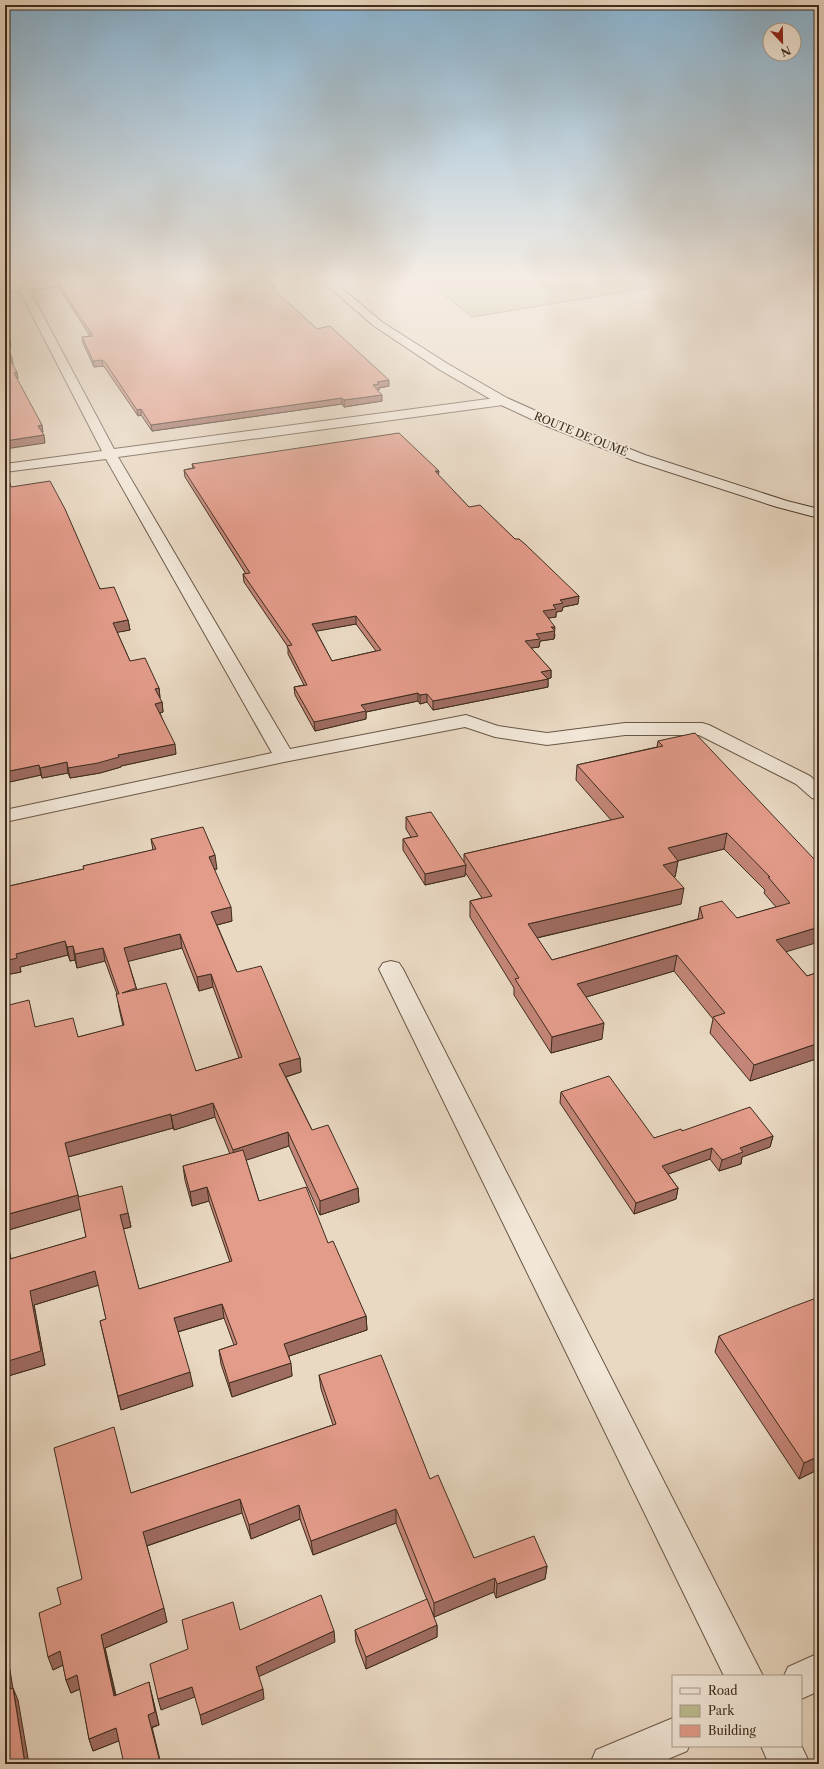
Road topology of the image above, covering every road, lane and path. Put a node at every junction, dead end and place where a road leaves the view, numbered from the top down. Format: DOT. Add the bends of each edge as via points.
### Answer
graph roads {
  1 [pos="62,363"];
  2 [pos="439,363"];
  3 [pos="503,401"];
  4 [pos="110,454"];
  5 [pos="5,468"];
  6 [pos="819,514"];
  7 [pos="284,756"];
  8 [pos="819,794"];
  9 [pos="5,816"];
  10 [pos="391,969"];
  11 [pos="819,1672"];
  12 [pos="744,1675"];
  13 [pos="802,1680"];
  14 [pos="672,1736"];
  15 [pos="781,1747"];
  16 [pos="610,1764"];
  17 [pos="790,1764"];
  1 -- 4 [label="street"];
  2 -- 3 [label="street, ROUTE DE OUMÉ"];
  3 -- 4 [label="street"];
  3 -- 6 [label="street, ROUTE DE OUMÉ" via="640,458"];
  4 -- 5 [label="street"];
  4 -- 7 [label="street"];
  7 -- 8 [label="street" via="466,721 495,731 547,739 625,729 702,729 802,780"];
  7 -- 9 [label="street"];
  10 -- 12 [label="street"];
  11 -- 13 [label="street"];
  14 -- 16 [label="street"];
  15 -- 17 [label="street"];
}
